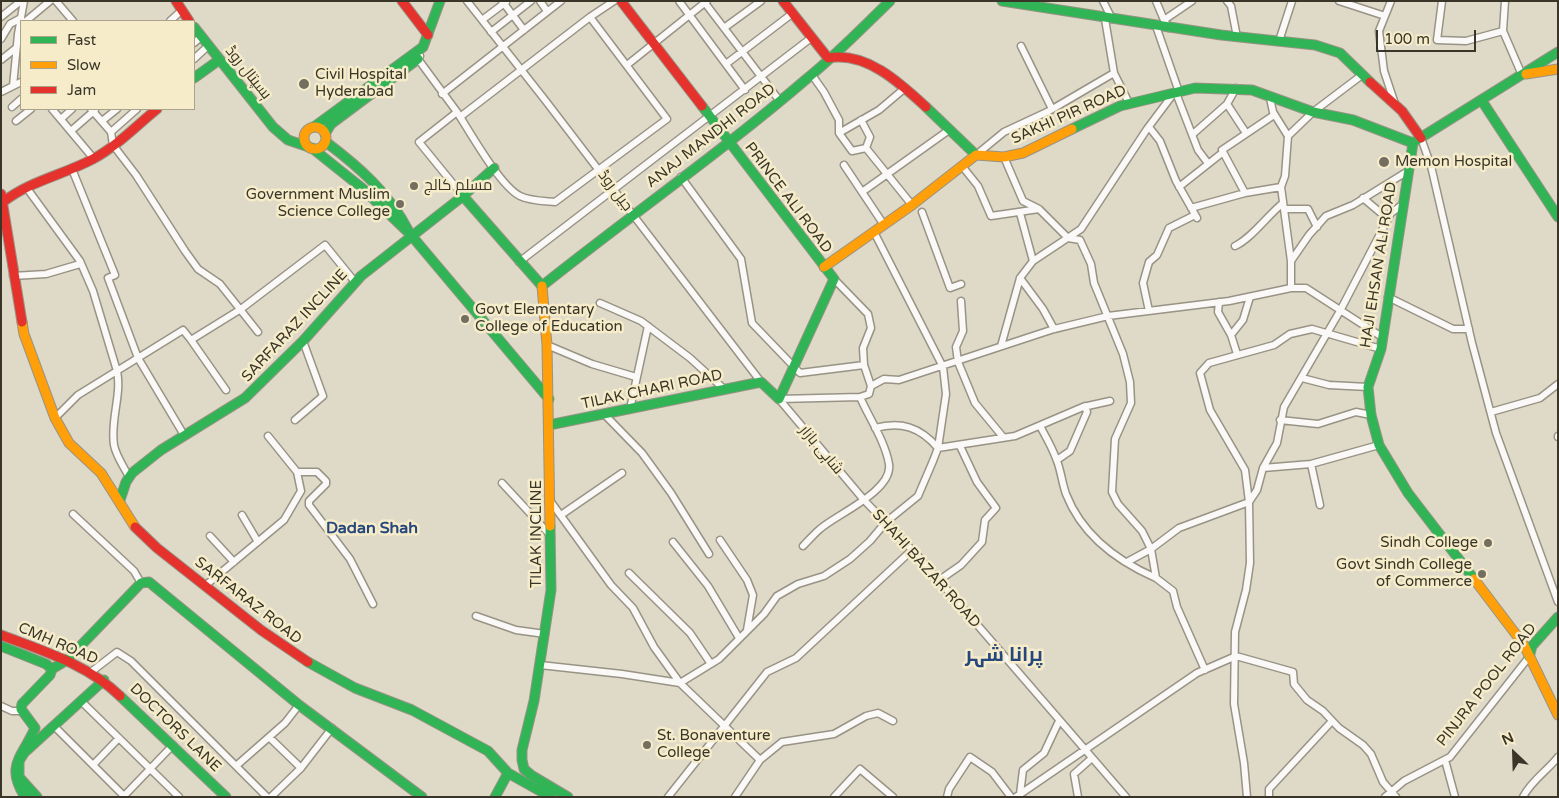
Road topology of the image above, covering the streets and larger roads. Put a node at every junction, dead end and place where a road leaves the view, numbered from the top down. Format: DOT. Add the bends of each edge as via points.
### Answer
graph roads {
  1 [pos="21,1"];
  2 [pos="24,1"];
  3 [pos="50,1"];
  4 [pos="56,1"];
  5 [pos="176,1"];
  6 [pos="402,1"];
  7 [pos="440,1"];
  8 [pos="531,1"];
  9 [pos="540,1"];
  10 [pos="561,1"];
  11 [pos="614,1"];
  12 [pos="621,1"];
  13 [pos="680,1"];
  14 [pos="761,1"];
  15 [pos="784,1"];
  16 [pos="890,1"];
  17 [pos="1002,1"];
  18 [pos="1103,1"];
  19 [pos="1156,1"];
  20 [pos="1227,1"];
  21 [pos="1292,1"];
  22 [pos="1339,1"];
  23 [pos="1391,1"];
  24 [pos="1442,1"];
  25 [pos="1505,1"];
  26 [pos="470,2"];
  27 [pos="504,2"];
  28 [pos="706,2"];
  29 [pos="1017,2"];
  30 [pos="1190,2"];
  31 [pos="181,11"];
  32 [pos="547,11"];
  33 [pos="793,13"];
  34 [pos="513,15"];
  35 [pos="690,15"];
  36 [pos="1385,16"];
  37 [pos="1,17"];
  38 [pos="590,17"];
  39 [pos="1109,19"];
  40 [pos="22,20"];
  41 [pos="26,20"];
  42 [pos="70,20"];
  43 [pos="171,20"];
  44 [pos="188,20"];
  45 [pos="482,20"];
  46 [pos="20,23"];
  47 [pos="1167,24"];
  48 [pos="1156,26"];
  49 [pos="724,28"];
  50 [pos="524,30"];
  51 [pos="1503,31"];
  52 [pos="492,32"];
  53 [pos="428,35"];
  54 [pos="20,36"];
  55 [pos="1237,37"];
  56 [pos="811,38"];
  57 [pos="1,40"];
  58 [pos="197,40"];
  59 [pos="1279,40"];
  60 [pos="655,44"];
  61 [pos="208,46"];
  62 [pos="1021,46"];
  63 [pos="423,47"];
  64 [pos="504,47"];
  65 [pos="16,48"];
  66 [pos="742,52"];
  67 [pos="1558,52"];
  68 [pos="195,58"];
  69 [pos="828,58"];
  70 [pos="418,59"];
  71 [pos="1,60"];
  72 [pos="219,60"];
  73 [pos="20,63"];
  74 [pos="726,64"];
  75 [pos="627,66"];
  76 [pos="15,67"];
  77 [pos="522,70"];
  78 [pos="1558,70"];
  79 [pos="1114,73"];
  80 [pos="812,75"];
  81 [pos="1362,75"];
  82 [pos="1522,75"];
  83 [pos="195,77"];
  84 [pos="760,77"];
  85 [pos="20,82"];
  86 [pos="13,86"];
  87 [pos="905,88"];
  88 [pos="1236,88"];
  89 [pos="745,90"];
  90 [pos="1,92"];
  91 [pos="1177,93"];
  92 [pos="442,94"];
  93 [pos="1270,98"];
  94 [pos="20,100"];
  95 [pos="778,100"];
  96 [pos="1482,101"];
  97 [pos="1129,102"];
  98 [pos="1227,104"];
  99 [pos="1395,105"];
  100 [pos="12,107"];
  101 [pos="1052,109"];
  102 [pos="30,110"];
  103 [pos="53,110"];
  104 [pos="71,110"];
  105 [pos="93,110"];
  106 [pos="116,110"];
  107 [pos="136,110"];
  108 [pos="156,110"];
  109 [pos="1314,112"];
  110 [pos="459,114"];
  111 [pos="1274,115"];
  112 [pos="709,116"];
  113 [pos="61,119"];
  114 [pos="861,120"];
  115 [pos="16,121"];
  116 [pos="102,121"];
  117 [pos="314,127"];
  118 [pos="1149,127"];
  119 [pos="949,130"];
  120 [pos="71,131"];
  121 [pos="111,132"];
  122 [pos="839,132"];
  123 [pos="1246,133"];
  124 [pos="305,134"];
  125 [pos="1193,134"];
  126 [pos="282,135"];
  127 [pos="1288,136"];
  128 [pos="326,138"];
  129 [pos="1416,140"];
  130 [pos="729,143"];
  131 [pos="113,146"];
  132 [pos="311,148"];
  133 [pos="866,148"];
  134 [pos="1222,152"];
  135 [pos="976,155"];
  136 [pos="1004,157"];
  137 [pos="94,158"];
  138 [pos="1207,162"];
  139 [pos="844,165"];
  140 [pos="962,166"];
  141 [pos="494,168"];
  142 [pos="72,169"];
  143 [pos="599,170"];
  144 [pos="1408,171"];
  145 [pos="888,173"];
  146 [pos="681,177"];
  147 [pos="26,187"];
  148 [pos="1179,187"];
  149 [pos="1281,187"];
  150 [pos="614,190"];
  151 [pos="862,192"];
  152 [pos="1245,192"];
  153 [pos="463,196"];
  154 [pos="1363,198"];
  155 [pos="2,200"];
  156 [pos="912,205"];
  157 [pos="1402,205"];
  158 [pos="1284,206"];
  159 [pos="1191,208"];
  160 [pos="1039,209"];
  161 [pos="922,212"];
  162 [pos="1020,213"];
  163 [pos="632,214"];
  164 [pos="1558,217"];
  165 [pos="1388,219"];
  166 [pos="884,225"];
  167 [pos="1317,227"];
  168 [pos="874,232"];
  169 [pos="411,235"];
  170 [pos="1068,238"];
  171 [pos="1235,246"];
  172 [pos="1033,261"];
  173 [pos="1291,261"];
  174 [pos="520,262"];
  175 [pos="80,264"];
  176 [pos="824,267"];
  177 [pos="13,276"];
  178 [pos="1020,278"];
  179 [pos="834,280"];
  180 [pos="355,282"];
  181 [pos="961,284"];
  182 [pos="542,286"];
  183 [pos="1291,288"];
  184 [pos="1388,296"];
  185 [pos="1250,297"];
  186 [pos="961,300"];
  187 [pos="1219,302"];
  188 [pos="600,304"];
  189 [pos="241,309"];
  190 [pos="1149,311"];
  191 [pos="1340,311"];
  192 [pos="1108,316"];
  193 [pos="648,326"];
  194 [pos="1054,329"];
  195 [pos="1469,329"];
  196 [pos="258,332"];
  197 [pos="1328,333"];
  198 [pos="1231,335"];
  199 [pos="1382,337"];
  200 [pos="191,340"];
  201 [pos="303,341"];
  202 [pos="548,345"];
  203 [pos="1001,346"];
  204 [pos="1381,349"];
  205 [pos="1237,354"];
  206 [pos="138,358"];
  207 [pos="958,362"];
  208 [pos="864,365"];
  209 [pos="943,367"];
  210 [pos="797,370"];
  211 [pos="118,371"];
  212 [pos="636,376"];
  213 [pos="1302,378"];
  214 [pos="761,382"];
  215 [pos="1558,384"];
  216 [pos="871,386"];
  217 [pos="1368,387"];
  218 [pos="724,388"];
  219 [pos="226,390"];
  220 [pos="860,397"];
  221 [pos="549,399"];
  222 [pos="779,399"];
  223 [pos="1110,400"];
  224 [pos="1085,406"];
  225 [pos="630,409"];
  226 [pos="1491,412"];
  227 [pos="605,415"];
  228 [pos="1371,415"];
  229 [pos="55,418"];
  230 [pos="295,420"];
  231 [pos="1280,420"];
  232 [pos="549,425"];
  233 [pos="1040,426"];
  234 [pos="875,428"];
  235 [pos="184,435"];
  236 [pos="268,436"];
  237 [pos="1003,437"];
  238 [pos="1379,444"];
  239 [pos="960,446"];
  240 [pos="938,448"];
  241 [pos="1057,460"];
  242 [pos="1311,464"];
  243 [pos="1263,468"];
  244 [pos="297,472"];
  245 [pos="622,473"];
  246 [pos="129,477"];
  247 [pos="502,482"];
  248 [pos="120,500"];
  249 [pos="864,500"];
  250 [pos="551,502"];
  251 [pos="1249,502"];
  252 [pos="1320,505"];
  253 [pos="73,514"];
  254 [pos="242,515"];
  255 [pos="561,515"];
  256 [pos="886,522"];
  257 [pos="210,536"];
  258 [pos="551,537"];
  259 [pos="720,540"];
  260 [pos="258,542"];
  261 [pos="673,542"];
  262 [pos="803,546"];
  263 [pos="1151,549"];
  264 [pos="912,550"];
  265 [pos="709,554"];
  266 [pos="234,562"];
  267 [pos="1127,562"];
  268 [pos="629,573"];
  269 [pos="1156,578"];
  270 [pos="938,581"];
  271 [pos="141,583"];
  272 [pos="206,585"];
  273 [pos="1558,602"];
  274 [pos="373,604"];
  275 [pos="476,616"];
  276 [pos="1558,617"];
  277 [pos="747,631"];
  278 [pos="545,634"];
  279 [pos="1,635"];
  280 [pos="739,638"];
  281 [pos="1,646"];
  282 [pos="1236,656"];
  283 [pos="1529,657"];
  284 [pos="67,660"];
  285 [pos="711,664"];
  286 [pos="540,665"];
  287 [pos="52,669"];
  288 [pos="1205,670"];
  289 [pos="91,672"];
  290 [pos="104,680"];
  291 [pos="680,684"];
  292 [pos="81,700"];
  293 [pos="300,705"];
  294 [pos="1,706"];
  295 [pos="21,711"];
  296 [pos="1558,715"];
  297 [pos="893,721"];
  298 [pos="1332,721"];
  299 [pos="1059,722"];
  300 [pos="54,726"];
  301 [pos="725,727"];
  302 [pos="332,728"];
  303 [pos="269,737"];
  304 [pos="119,738"];
  305 [pos="173,746"];
  306 [pos="1085,750"];
  307 [pos="1558,757"];
  308 [pos="1092,758"];
  309 [pos="760,760"];
  310 [pos="1445,760"];
  311 [pos="93,765"];
  312 [pos="236,766"];
  313 [pos="301,768"];
  314 [pos="150,769"];
  315 [pos="508,772"];
  316 [pos="1394,794"];
  317 [pos="1018,795"];
  318 [pos="124,796"];
  319 [pos="25,797"];
  320 [pos="37,797"];
  321 [pos="179,797"];
  322 [pos="226,797"];
  323 [pos="267,797"];
  324 [pos="271,797"];
  325 [pos="422,797"];
  326 [pos="495,797"];
  327 [pos="551,797"];
  328 [pos="568,797"];
  329 [pos="668,797"];
  330 [pos="735,797"];
  331 [pos="834,797"];
  332 [pos="893,797"];
  333 [pos="947,797"];
  334 [pos="1011,797"];
  335 [pos="1078,797"];
  336 [pos="1126,797"];
  337 [pos="1247,797"];
  338 [pos="1269,797"];
  339 [pos="1385,797"];
  340 [pos="1455,797"];
  341 [pos="1523,797"];
  1 -- 37 [label="street"];
  2 -- 40 [label="street"];
  3 -- 41 [label="street"];
  4 -- 42 [label="street"];
  5 -- 31 [label="street"];
  6 -- 53 [label="street"];
  7 -- 53 [label="street"];
  8 -- 34 [label="street"];
  9 -- 32 [label="street"];
  10 -- 32 [label="street"];
  11 -- 38 [label="street"];
  12 -- 60 [label="street, PRINCE ALI ROAD"];
  13 -- 35 [label="street"];
  14 -- 49 [label="street"];
  15 -- 33 [label="street"];
  16 -- 69 [label="street, ANAJ MANDHI ROAD"];
  17 -- 29 [label="street"];
  18 -- 39 [label="street"];
  19 -- 47 [label="street"];
  20 -- 55 [label="street" via="1231,6"];
  21 -- 59 [label="street"];
  22 -- 36 [label="street"];
  23 -- 36 [label="street"];
  24 -- 51 [label="street" via="1437,40 1466,41"];
  25 -- 51 [label="street"];
  26 -- 45 [label="street, جیل روڈ"];
  27 -- 34 [label="street"];
  27 -- 45 [label="street"];
  28 -- 35 [label="street"];
  28 -- 49 [label="street"];
  29 -- 39 [label="street"];
  30 -- 47 [label="street"];
  31 -- 43 [label="street"];
  31 -- 44 [label="street"];
  32 -- 50 [label="street"];
  33 -- 56 [label="street"];
  33 -- 66 [label="street"];
  34 -- 50 [label="street"];
  34 -- 52 [label="street"];
  35 -- 60 [label="street"];
  35 -- 74 [label="street"];
  36 -- 99 [label="street" via="1379,31 1384,71"];
  38 -- 75 [label="street"];
  38 -- 77 [label="street"];
  39 -- 48 [label="street"];
  39 -- 79 [label="street"];
  45 -- 52 [label="street, جیل روڈ"];
  46 -- 57 [label="street" via="10,24"];
  47 -- 48 [label="street"];
  47 -- 55 [label="street"];
  48 -- 91 [label="street"];
  49 -- 66 [label="street"];
  50 -- 64 [label="street"];
  51 -- 82 [label="street"];
  52 -- 64 [label="street, جیل روڈ"];
  53 -- 63 [label="street"];
  54 -- 65 [label="street"];
  55 -- 59 [label="street"];
  56 -- 69 [label="street"];
  56 -- 84 [label="street"];
  58 -- 61 [label="street, ہسپتال روڈ"];
  59 -- 81 [label="street" via="1340,52"];
  60 -- 75 [label="street"];
  60 -- 112 [label="street, PRINCE ALI ROAD"];
  61 -- 68 [label="street"];
  61 -- 72 [label="street, ہسپتال روڈ"];
  62 -- 101 [label="street"];
  63 -- 70 [label="street"];
  63 -- 117 [label="street"];
  64 -- 77 [label="street, جیل روڈ"];
  64 -- 92 [label="street"];
  65 -- 71 [label="street"];
  65 -- 76 [label="street"];
  66 -- 74 [label="street"];
  66 -- 84 [label="street"];
  67 -- 82 [label="street"];
  69 -- 80 [label="street, ANAJ MANDHI ROAD"];
  69 -- 87 [label="street" via="843,56 857,59"];
  70 -- 92 [label="street"];
  70 -- 128 [label="street" via="330,125"];
  72 -- 83 [label="street"];
  72 -- 126 [label="street, ہسپتال روڈ"];
  73 -- 76 [label="street"];
  74 -- 89 [label="street"];
  75 -- 143 [label="street" via="667,119"];
  76 -- 86 [label="street"];
  77 -- 110 [label="street"];
  77 -- 143 [label="street, جیل روڈ"];
  78 -- 82 [label="street"];
  79 -- 97 [label="street"];
  79 -- 101 [label="street"];
  80 -- 95 [label="street, ANAJ MANDHI ROAD"];
  80 -- 122 [label="street" via="840,120"];
  81 -- 99 [label="street"];
  81 -- 109 [label="street"];
  82 -- 96 [label="street"];
  84 -- 89 [label="street"];
  84 -- 95 [label="street"];
  85 -- 86 [label="street"];
  86 -- 90 [label="street"];
  87 -- 114 [label="street"];
  87 -- 119 [label="street"];
  88 -- 91 [label="street, SAKHI PIR ROAD" via="1195,88"];
  88 -- 93 [label="street, SAKHI PIR ROAD" via="1252,90"];
  88 -- 98 [label="street"];
  89 -- 112 [label="street"];
  91 -- 97 [label="street, SAKHI PIR ROAD"];
  91 -- 118 [label="street"];
  91 -- 125 [label="street"];
  92 -- 110 [label="street"];
  93 -- 109 [label="street, SAKHI PIR ROAD"];
  93 -- 111 [label="street"];
  94 -- 100 [label="street"];
  95 -- 130 [label="street, ANAJ MANDHI ROAD"];
  96 -- 129 [label="street"];
  96 -- 164 [label="street"];
  97 -- 136 [label="street, SAKHI PIR ROAD" via="1023,153"];
  98 -- 123 [label="street"];
  98 -- 125 [label="street"];
  99 -- 129 [label="street"];
  101 -- 135 [label="street" via="1004,132"];
  102 -- 115 [label="street"];
  103 -- 113 [label="street"];
  104 -- 113 [label="street"];
  105 -- 116 [label="street"];
  105 -- 120 [label="street"];
  106 -- 116 [label="street"];
  107 -- 121 [label="street"];
  108 -- 131 [label="street"];
  109 -- 127 [label="street"];
  109 -- 129 [label="street, SAKHI PIR ROAD" via="1353,120"];
  110 -- 141 [label="street"];
  110 -- 153 [label="street" via="419,142"];
  111 -- 123 [label="street"];
  111 -- 127 [label="street"];
  112 -- 130 [label="street, PRINCE ALI ROAD"];
  112 -- 150 [label="street"];
  113 -- 120 [label="street"];
  114 -- 122 [label="street"];
  114 -- 133 [label="street" via="870,137"];
  116 -- 121 [label="street"];
  117 -- 124 [label="street"];
  117 -- 128 [label="street" via="321,129"];
  118 -- 148 [label="street" via="1160,141"];
  118 -- 170 [label="street" via="1081,229"];
  119 -- 135 [label="street"];
  119 -- 145 [label="street"];
  120 -- 137 [label="street"];
  121 -- 131 [label="street"];
  122 -- 133 [label="street" via="852,151"];
  123 -- 134 [label="street"];
  124 -- 126 [label="street" via="292,138"];
  124 -- 132 [label="street" via="305,143"];
  125 -- 138 [label="street" via="1198,150"];
  126 -- 132 [label="street, ہسپتال روڈ"];
  127 -- 149 [label="street" via="1286,176"];
  128 -- 132 [label="street" via="322,147"];
  128 -- 169 [label="street" via="376,184 402,217"];
  129 -- 144 [label="street, HAJI EHSAN ALI ROAD"];
  129 -- 195 [label="street" via="1431,166"];
  130 -- 146 [label="street, ANAJ MANDHI ROAD"];
  130 -- 176 [label="street, PRINCE ALI ROAD"];
  131 -- 137 [label="street"];
  131 -- 189 [label="street" via="198,269 220,284"];
  132 -- 169 [label="street, ہسپتال روڈ" via="362,188"];
  133 -- 145 [label="street"];
  134 -- 138 [label="street"];
  134 -- 152 [label="street"];
  135 -- 136 [label="street, SAKHI PIR ROAD"];
  135 -- 140 [label="street"];
  136 -- 160 [label="street" via="1023,201"];
  137 -- 142 [label="street"];
  138 -- 148 [label="street"];
  139 -- 151 [label="street"];
  140 -- 156 [label="street"];
  140 -- 162 [label="street" via="978,186 991,216"];
  141 -- 143 [label="street" via="513,192 522,197 555,202"];
  141 -- 153 [label="street, SARFARAZ INCLINE"];
  142 -- 147 [label="street"];
  142 -- 206 [label="street" via="115,275 108,278"];
  143 -- 150 [label="street, جیل روڈ"];
  144 -- 154 [label="street"];
  144 -- 157 [label="street, HAJI EHSAN ALI ROAD"];
  145 -- 151 [label="street"];
  145 -- 156 [label="street"];
  146 -- 163 [label="street, ANAJ MANDHI ROAD"];
  146 -- 210 [label="street" via="741,258 752,323"];
  147 -- 155 [label="street"];
  147 -- 175 [label="street"];
  148 -- 159 [label="street"];
  149 -- 152 [label="street"];
  149 -- 158 [label="street"];
  150 -- 163 [label="street, جیل روڈ"];
  150 -- 174 [label="street"];
  151 -- 166 [label="street"];
  152 -- 159 [label="street"];
  153 -- 169 [label="street, SARFARAZ INCLINE"];
  153 -- 174 [label="street"];
  154 -- 165 [label="street"];
  154 -- 167 [label="street" via="1326,216"];
  155 -- 177 [label="street, SARFARAZ ROAD"];
  156 -- 166 [label="street"];
  157 -- 165 [label="street"];
  157 -- 184 [label="street, HAJI EHSAN ALI ROAD"];
  158 -- 167 [label="street" via="1308,209"];
  158 -- 171 [label="street" via="1266,217 1246,241"];
  158 -- 173 [label="street"];
  159 -- 190 [label="street" via="1196,217 1169,228 1158,255 1149,262 1143,283"];
  160 -- 162 [label="street"];
  160 -- 170 [label="street"];
  161 -- 181 [label="street" via="950,288"];
  162 -- 172 [label="street"];
  163 -- 182 [label="street, ANAJ MANDHI ROAD"];
  163 -- 214 [label="street, جیل روڈ"];
  165 -- 191 [label="street"];
  166 -- 168 [label="street"];
  167 -- 173 [label="street"];
  168 -- 176 [label="street"];
  168 -- 209 [label="street"];
  169 -- 180 [label="street, SARFARAZ INCLINE"];
  169 -- 221 [label="street"];
  170 -- 172 [label="street"];
  170 -- 192 [label="street" via="1080,240"];
  172 -- 178 [label="street"];
  173 -- 183 [label="street"];
  174 -- 182 [label="street"];
  175 -- 177 [label="street" via="46,274"];
  175 -- 211 [label="street" via="93,291"];
  176 -- 179 [label="street, PRINCE ALI ROAD"];
  177 -- 229 [label="street, SARFARAZ ROAD" via="24,334"];
  178 -- 194 [label="street"];
  178 -- 203 [label="street"];
  179 -- 208 [label="street" via="868,314 871,328 863,348"];
  179 -- 210 [label="street"];
  180 -- 189 [label="street" via="325,245"];
  180 -- 201 [label="street, SARFARAZ INCLINE"];
  182 -- 202 [label="street, TILAK INCLINE"];
  183 -- 185 [label="street"];
  183 -- 191 [label="street" via="1306,288"];
  184 -- 195 [label="street" via="1453,329"];
  184 -- 199 [label="street, HAJI EHSAN ALI ROAD"];
  185 -- 187 [label="street"];
  185 -- 198 [label="street" via="1244,320"];
  186 -- 207 [label="street" via="963,330 956,347"];
  187 -- 190 [label="street"];
  187 -- 198 [label="street" via="1218,312"];
  188 -- 193 [label="street"];
  189 -- 196 [label="street"];
  189 -- 200 [label="street"];
  190 -- 192 [label="street"];
  191 -- 197 [label="street"];
  191 -- 199 [label="street"];
  192 -- 194 [label="street"];
  192 -- 263 [label="street" via="1123,354 1131,403 1115,439 1112,492 1118,504 1142,531"];
  193 -- 212 [label="street"];
  193 -- 218 [label="street"];
  194 -- 203 [label="street"];
  195 -- 226 [label="street"];
  197 -- 204 [label="street"];
  197 -- 205 [label="street" via="1312,329 1290,334 1274,345"];
  197 -- 213 [label="street"];
  198 -- 205 [label="street"];
  199 -- 204 [label="street, HAJI EHSAN ALI ROAD"];
  200 -- 206 [label="street" via="183,330"];
  200 -- 219 [label="street"];
  201 -- 230 [label="street" via="323,396"];
  201 -- 235 [label="street, SARFARAZ INCLINE" via="245,398"];
  202 -- 212 [label="street" via="592,364"];
  202 -- 221 [label="street, TILAK INCLINE"];
  203 -- 207 [label="street"];
  204 -- 217 [label="street, HAJI EHSAN ALI ROAD"];
  205 -- 251 [label="street" via="1208,363 1200,373 1210,410 1245,470"];
  206 -- 211 [label="street"];
  206 -- 235 [label="street"];
  207 -- 209 [label="street"];
  207 -- 237 [label="street" via="975,403"];
  208 -- 210 [label="street"];
  208 -- 216 [label="street"];
  209 -- 216 [label="street" via="899,380 884,379"];
  209 -- 240 [label="street" via="946,394"];
  210 -- 222 [label="street"];
  211 -- 229 [label="street" via="78,395"];
  211 -- 246 [label="street" via="120,383 114,445"];
  212 -- 225 [label="street"];
  213 -- 217 [label="street" via="1329,385"];
  213 -- 231 [label="street"];
  214 -- 218 [label="street, TILAK CHARI ROAD"];
  214 -- 222 [label="street"];
  215 -- 226 [label="street" via="1540,398"];
  216 -- 220 [label="street" via="869,394"];
  217 -- 228 [label="street, HAJI EHSAN ALI ROAD"];
  218 -- 225 [label="street, TILAK CHARI ROAD"];
  220 -- 222 [label="street"];
  220 -- 234 [label="street"];
  221 -- 232 [label="street, TILAK INCLINE"];
  222 -- 249 [label="street, شاہی بازار"];
  223 -- 224 [label="street"];
  224 -- 233 [label="street"];
  224 -- 241 [label="street" via="1087,412 1070,451"];
  225 -- 227 [label="street, TILAK CHARI ROAD"];
  226 -- 273 [label="street"];
  227 -- 232 [label="street, TILAK CHARI ROAD"];
  227 -- 265 [label="street" via="642,453"];
  228 -- 231 [label="street" via="1356,412 1318,424"];
  228 -- 238 [label="street, HAJI EHSAN ALI ROAD"];
  229 -- 248 [label="street, SARFARAZ ROAD" via="69,443 101,473"];
  231 -- 243 [label="street" via="1277,443"];
  232 -- 250 [label="street, TILAK INCLINE"];
  233 -- 237 [label="street"];
  233 -- 241 [label="street"];
  234 -- 240 [label="street" via="904,425 928,437"];
  234 -- 249 [label="street" via="889,464 888,476"];
  235 -- 246 [label="street, SARFARAZ INCLINE"];
  236 -- 244 [label="street"];
  237 -- 239 [label="street"];
  238 -- 242 [label="street"];
  238 -- 283 [label="street, HAJI EHSAN ALI ROAD" via="1408,493 1524,645"];
  239 -- 240 [label="street"];
  239 -- 270 [label="street" via="977,482 996,508 985,520 982,542 961,565"];
  240 -- 256 [label="street" via="918,496"];
  241 -- 267 [label="street" via="1066,495 1085,529 1103,548"];
  242 -- 243 [label="street"];
  242 -- 252 [label="street"];
  243 -- 251 [label="street"];
  244 -- 260 [label="street" via="301,491 284,520"];
  244 -- 274 [label="street" via="317,472 326,481 309,501 309,506 350,559"];
  245 -- 255 [label="street"];
  246 -- 248 [label="street, SARFARAZ INCLINE"];
  247 -- 258 [label="street"];
  248 -- 272 [label="street, SARFARAZ ROAD" via="136,528"];
  249 -- 256 [label="street, SHAHI BAZAR ROAD"];
  249 -- 262 [label="street" via="820,529"];
  250 -- 255 [label="street"];
  250 -- 258 [label="street, TILAK INCLINE"];
  251 -- 263 [label="street" via="1179,528"];
  251 -- 282 [label="street" via="1250,563 1235,632"];
  253 -- 271 [label="street" via="134,571"];
  254 -- 260 [label="street"];
  255 -- 291 [label="street" via="611,585 633,608 654,647"];
  256 -- 264 [label="street, SHAHI BAZAR ROAD"];
  256 -- 277 [label="street" via="850,559 824,576 798,584 777,596"];
  257 -- 266 [label="street"];
  258 -- 278 [label="street, TILAK INCLINE" via="551,590"];
  259 -- 277 [label="street" via="753,595"];
  260 -- 266 [label="street"];
  261 -- 280 [label="street" via="708,586"];
  263 -- 267 [label="street"];
  263 -- 269 [label="street"];
  264 -- 270 [label="street, SHAHI BAZAR ROAD"];
  264 -- 301 [label="street" via="796,658 767,672"];
  266 -- 272 [label="street"];
  267 -- 269 [label="street"];
  268 -- 285 [label="street" via="690,633"];
  269 -- 288 [label="street" via="1173,591"];
  270 -- 299 [label="street, SHAHI BAZAR ROAD"];
  271 -- 284 [label="street"];
  271 -- 293 [label="street" via="152,582"];
  272 -- 315 [label="street, SARFARAZ ROAD" via="300,658 356,688 412,710 488,751"];
  275 -- 278 [label="street" via="516,630"];
  276 -- 283 [label="street, PINJRA POOL ROAD" via="1532,646"];
  277 -- 280 [label="street"];
  278 -- 286 [label="street, TILAK INCLINE"];
  279 -- 284 [label="street, CMH ROAD"];
  280 -- 285 [label="street"];
  281 -- 287 [label="street, CMH ROAD"];
  282 -- 288 [label="street"];
  282 -- 298 [label="street" via="1292,672 1294,684 1307,700"];
  282 -- 337 [label="street" via="1234,704"];
  283 -- 296 [label="street, HAJI EHSAN ALI ROAD"];
  283 -- 310 [label="street, PINJRA POOL ROAD" via="1450,758"];
  284 -- 287 [label="street"];
  284 -- 289 [label="street, CMH ROAD"];
  285 -- 291 [label="street"];
  286 -- 291 [label="street"];
  286 -- 328 [label="street, TILAK INCLINE" via="522,750 524,769"];
  287 -- 295 [label="street" via="22,704"];
  288 -- 306 [label="street" via="1197,672"];
  289 -- 290 [label="street, CMH ROAD"];
  289 -- 312 [label="street" via="117,652 131,661"];
  290 -- 292 [label="street"];
  290 -- 305 [label="street, DOCTORS LANE"];
  291 -- 301 [label="street"];
  292 -- 300 [label="street"];
  292 -- 304 [label="street"];
  293 -- 302 [label="street"];
  293 -- 303 [label="street"];
  294 -- 295 [label="street"];
  295 -- 319 [label="street" via="35,728 12,767 14,782"];
  297 -- 309 [label="street" via="878,713 866,716 834,734 782,742"];
  298 -- 316 [label="street" via="1371,754 1383,782"];
  298 -- 338 [label="street" via="1269,789"];
  299 -- 306 [label="street, SHAHI BAZAR ROAD"];
  299 -- 317 [label="street" via="1044,754 1021,773"];
  300 -- 311 [label="street"];
  300 -- 320 [label="street" via="24,753 20,761 19,777"];
  301 -- 309 [label="street"];
  301 -- 329 [label="street"];
  302 -- 313 [label="street"];
  302 -- 325 [label="street"];
  303 -- 312 [label="street"];
  303 -- 313 [label="street"];
  304 -- 311 [label="street"];
  304 -- 314 [label="street"];
  305 -- 314 [label="street"];
  305 -- 322 [label="street, DOCTORS LANE"];
  306 -- 308 [label="street, SHAHI BAZAR ROAD"];
  306 -- 317 [label="street"];
  307 -- 341 [label="street" via="1528,787"];
  308 -- 335 [label="street" via="1074,774"];
  308 -- 336 [label="street, SHAHI BAZAR ROAD"];
  309 -- 330 [label="street"];
  310 -- 316 [label="street, PINJRA POOL ROAD" via="1404,780"];
  310 -- 340 [label="street"];
  311 -- 318 [label="street"];
  312 -- 323 [label="street"];
  313 -- 324 [label="street"];
  314 -- 318 [label="street"];
  314 -- 321 [label="street"];
  315 -- 326 [label="street"];
  315 -- 327 [label="street, SARFARAZ ROAD"];
  316 -- 339 [label="street, PINJRA POOL ROAD"];
  331 -- 332 [label="street" via="860,769"];
  333 -- 334 [label="street" via="970,757 992,772"];
}
